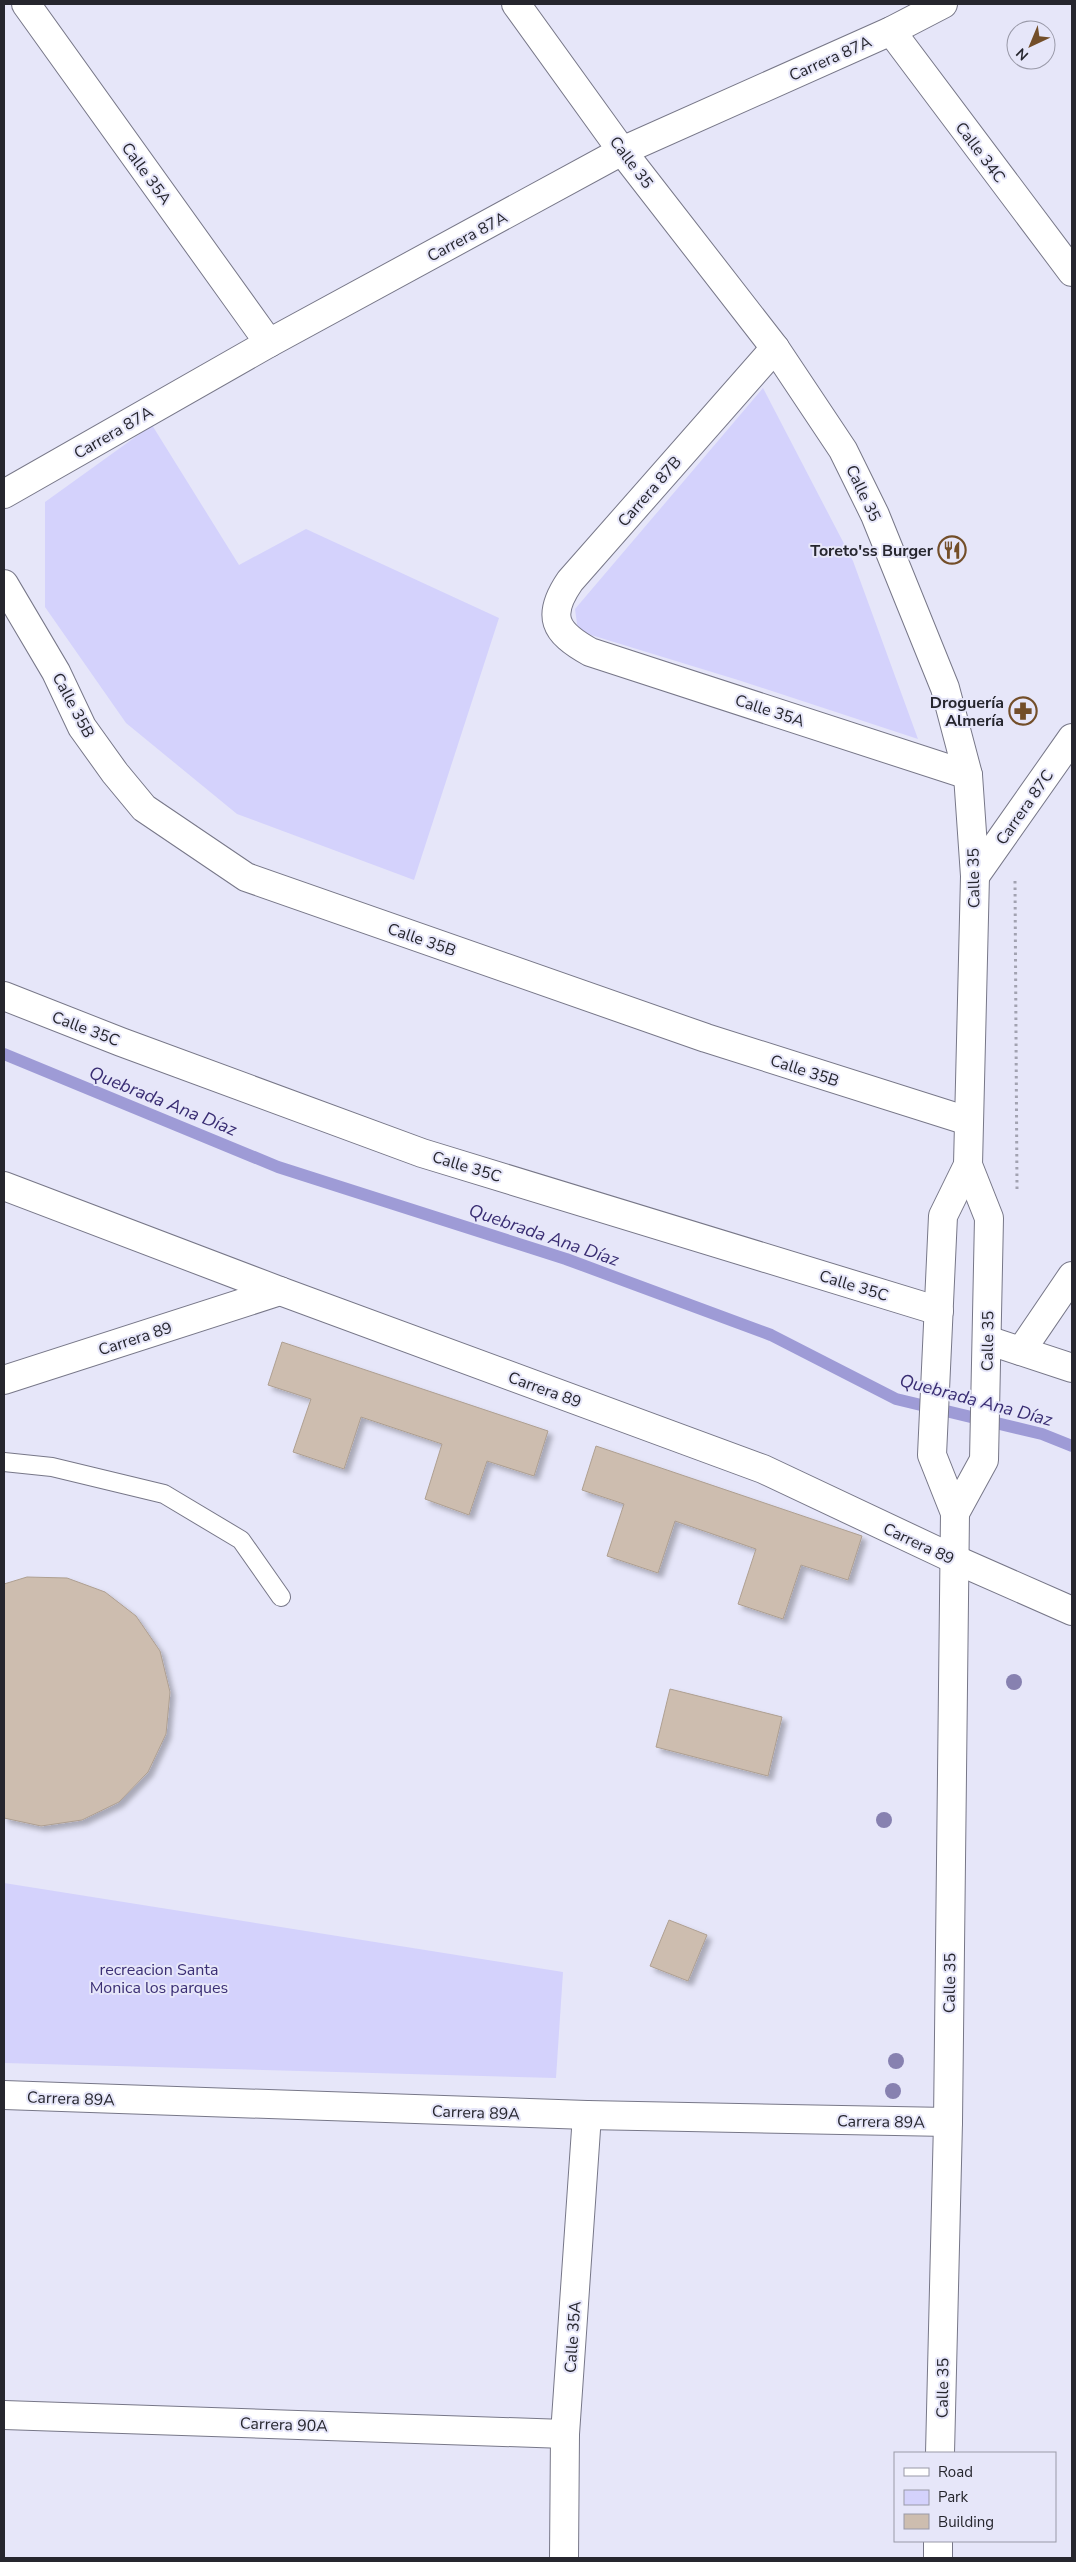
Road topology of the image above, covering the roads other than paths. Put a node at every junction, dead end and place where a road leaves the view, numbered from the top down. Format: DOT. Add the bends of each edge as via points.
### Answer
graph roads {
  1 [pos="26,4"];
  2 [pos="516,4"];
  3 [pos="943,4"];
  4 [pos="891,31"];
  5 [pos="622,151"];
  6 [pos="1072,272"];
  7 [pos="269,343"];
  8 [pos="775,348"];
  9 [pos="4,494"];
  10 [pos="4,584"];
  11 [pos="572,642"];
  12 [pos="1072,738"];
  13 [pos="968,774"];
  14 [pos="975,876"];
  15 [pos="4,996"];
  16 [pos="968,1122"];
  17 [pos="968,1165"];
  18 [pos="4,1186"];
  19 [pos="1072,1276"];
  20 [pos="280,1291"];
  21 [pos="939,1311"];
  22 [pos="987,1340"];
  23 [pos="1021,1351"];
  24 [pos="1060,1364"];
  25 [pos="4,1380"];
  26 [pos="4,1462"];
  27 [pos="955,1513"];
  28 [pos="954,1559"];
  29 [pos="282,1597"];
  30 [pos="1072,1611"];
  31 [pos="4,2095"];
  32 [pos="587,2115"];
  33 [pos="948,2122"];
  34 [pos="4,2415"];
  35 [pos="565,2434"];
  36 [pos="940,2452"];
  37 [pos="938,2542"];
  38 [pos="564,2558"];
  39 [pos="938,2558"];
  1 -- 7 [label="street, Calle 35A"];
  2 -- 5 [label="street, Calle 35"];
  3 -- 4 [label="street, Carrera 87A"];
  4 -- 5 [label="street, Carrera 87A"];
  4 -- 6 [label="street, Calle 34C"];
  5 -- 7 [label="street, Carrera 87A"];
  5 -- 8 [label="street, Calle 35"];
  7 -- 9 [label="street, Carrera 87A"];
  8 -- 11 [label="street, Carrera 87B" via="566,587 555,610 560,628"];
  8 -- 13 [label="street, Calle 35" via="843,450 875,516 945,688"];
  10 -- 16 [label="street, Calle 35B" via="56,672 82,727 115,773 144,808 246,878 706,1038"];
  11 -- 13 [label="street, Calle 35A" via="590,652"];
  12 -- 14 [label="street, Carrera 87C"];
  13 -- 14 [label="street, Calle 35"];
  14 -- 16 [label="street, Calle 35"];
  15 -- 21 [label="street, Calle 35C" via="422,1153"];
  16 -- 17 [label="street, Calle 35"];
  17 -- 21 [label="street, Calle 35" via="943,1216"];
  17 -- 22 [label="street, Calle 35" via="989,1218"];
  18 -- 20 [label="street"];
  19 -- 23 [label="street"];
  20 -- 25 [label="street, Carrera 89"];
  20 -- 28 [label="street, Carrera 89" via="763,1469"];
  21 -- 27 [label="street, Calle 35" via="932,1455"];
  22 -- 23 [label="street"];
  22 -- 27 [label="street, Calle 35" via="984,1460"];
  23 -- 24 [label="street"];
  26 -- 29 [label="lane" via="52,1467 164,1494 241,1540"];
  27 -- 28 [label="street, Calle 35"];
  28 -- 30 [label="street, Carrera 89"];
  28 -- 33 [label="street, Calle 35"];
  31 -- 32 [label="street, Carrera 89A"];
  32 -- 33 [label="street, Carrera 89A"];
  32 -- 35 [label="street, Calle 35A"];
  33 -- 36 [label="street, Calle 35"];
  34 -- 35 [label="street, Carrera 90A"];
  35 -- 38 [label="street, Calle 35A"];
  37 -- 39 [label="street"];
}
